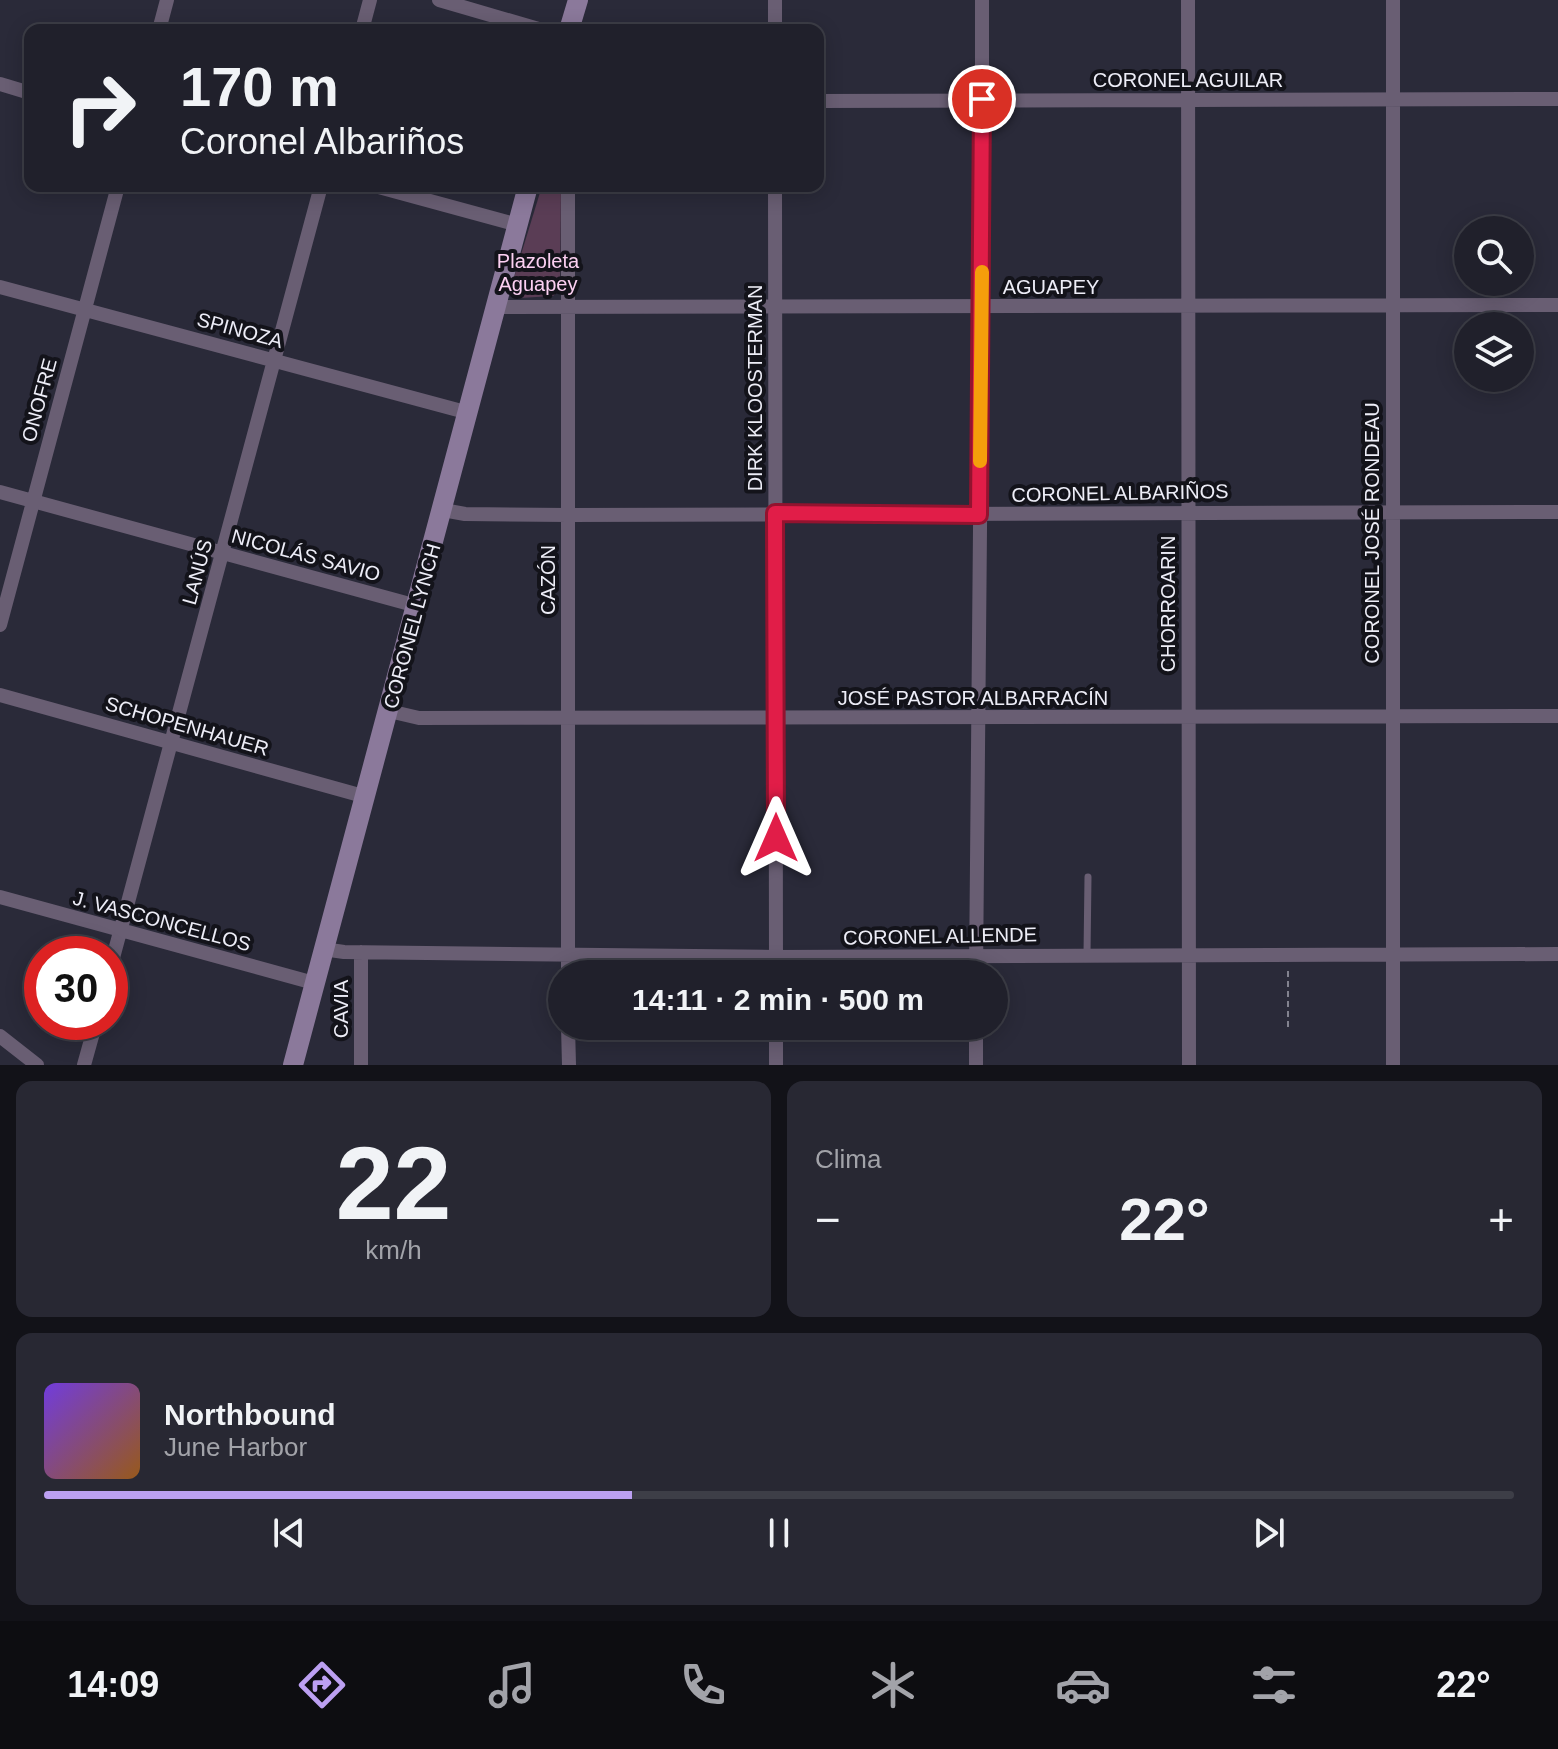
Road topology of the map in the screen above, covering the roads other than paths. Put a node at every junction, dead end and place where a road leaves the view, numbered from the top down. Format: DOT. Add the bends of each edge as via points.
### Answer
graph roads {
  1 [pos="167,0"];
  2 [pos="370,0"];
  3 [pos="439,0"];
  4 [pos="578,0"];
  5 [pos="775,0"];
  6 [pos="982,0"];
  7 [pos="1188,0"];
  8 [pos="1393,0"];
  9 [pos="161,24"];
  10 [pos="364,24"];
  11 [pos="521,24"];
  12 [pos="571,24"];
  13 [pos="775,24"];
  14 [pos="0,84"];
  15 [pos="24,91"];
  16 [pos="982,99"];
  17 [pos="1393,99"];
  18 [pos="1558,99"];
  19 [pos="1188,100"];
  20 [pos="824,101"];
  21 [pos="116,192"];
  22 [pos="319,192"];
  23 [pos="397,192"];
  24 [pos="526,192"];
  25 [pos="568,192"];
  26 [pos="775,192"];
  27 [pos="518,225"];
  28 [pos="0,287"];
  29 [pos="1392,305"];
  30 [pos="1558,305"];
  31 [pos="982,306"];
  32 [pos="496,307"];
  33 [pos="566,307"];
  34 [pos="776,307"];
  35 [pos="1186,307"];
  36 [pos="85,310"];
  37 [pos="274,360"];
  38 [pos="469,413"];
  39 [pos="0,492"];
  40 [pos="32,501"];
  41 [pos="443,510"];
  42 [pos="1392,511"];
  43 [pos="1189,512"];
  44 [pos="1558,512"];
  45 [pos="775,513"];
  46 [pos="568,515"];
  47 [pos="979,515"];
  48 [pos="223,553"];
  49 [pos="417,606"];
  50 [pos="0,625"];
  51 [pos="0,695"];
  52 [pos="389,711"];
  53 [pos="1558,716"];
  54 [pos="1188,717"];
  55 [pos="1393,717"];
  56 [pos="568,718"];
  57 [pos="776,718"];
  58 [pos="979,718"];
  59 [pos="172,743"];
  60 [pos="363,796"];
  61 [pos="1088,877"];
  62 [pos="0,897"];
  63 [pos="120,930"];
  64 [pos="118,936"];
  65 [pos="323,949"];
  66 [pos="361,952"];
  67 [pos="568,954"];
  68 [pos="1087,954"];
  69 [pos="1189,954"];
  70 [pos="1558,954"];
  71 [pos="976,955"];
  72 [pos="1394,955"];
  73 [pos="775,957"];
  74 [pos="568,960"];
  75 [pos="775,960"];
  76 [pos="976,960"];
  77 [pos="314,983"];
  78 [pos="0,1036"];
  79 [pos="91,1040"];
  80 [pos="568,1040"];
  81 [pos="776,1040"];
  82 [pos="976,1040"];
  83 [pos="37,1065"];
  84 [pos="84,1065"];
  85 [pos="293,1065"];
  86 [pos="361,1065"];
  87 [pos="569,1065"];
  88 [pos="776,1065"];
  89 [pos="976,1065"];
  90 [pos="1189,1065"];
  91 [pos="1393,1065"];
  1 -- 9 [label="street"];
  2 -- 10 [label="street"];
  3 -- 11 [label="street"];
  4 -- 12 [label="street"];
  5 -- 13 [label="street"];
  6 -- 16 [label="street"];
  7 -- 19 [label="street, CHORROARIN"];
  8 -- 17 [label="street, CORONEL JOSÉ RONDEAU"];
  14 -- 15 [label="street"];
  16 -- 19 [label="street, CORONEL AGUILAR"];
  16 -- 20 [label="street, CORONEL AGUILAR"];
  16 -- 31 [label="street"];
  17 -- 18 [label="street, CORONEL AGUILAR"];
  17 -- 19 [label="street, CORONEL AGUILAR"];
  17 -- 29 [label="street, CORONEL JOSÉ RONDEAU"];
  19 -- 35 [label="street, CHORROARIN"];
  21 -- 36 [label="street, ONOFRE"];
  22 -- 37 [label="street, LANÚS"];
  23 -- 27 [label="street"];
  24 -- 27 [label="street, CORONEL LYNCH"];
  25 -- 33 [label="street, CAZÓN"];
  26 -- 34 [label="street, DIRK KLOOSTERMAN"];
  27 -- 32 [label="street, CORONEL LYNCH"];
  28 -- 36 [label="street, SPINOZA"];
  29 -- 30 [label="street, AGUAPEY"];
  29 -- 35 [label="street, AGUAPEY"];
  29 -- 42 [label="street, CORONEL JOSÉ RONDEAU"];
  31 -- 34 [label="street, AGUAPEY"];
  31 -- 35 [label="street, AGUAPEY"];
  31 -- 47 [label="street"];
  32 -- 33 [label="street, AGUAPEY"];
  32 -- 38 [label="street, CORONEL LYNCH"];
  33 -- 34 [label="street, AGUAPEY"];
  33 -- 46 [label="street, CAZÓN"];
  34 -- 45 [label="street, DIRK KLOOSTERMAN"];
  35 -- 43 [label="street, CHORROARIN"];
  36 -- 37 [label="street, SPINOZA"];
  36 -- 40 [label="street, ONOFRE"];
  37 -- 38 [label="street, SPINOZA"];
  37 -- 48 [label="street, LANÚS"];
  38 -- 41 [label="street, CORONEL LYNCH"];
  39 -- 40 [label="street, NICOLÁS SAVIO"];
  40 -- 48 [label="street, NICOLÁS SAVIO"];
  40 -- 50 [label="street, ONOFRE"];
  41 -- 46 [label="street, CORONEL ALBARIÑOS"];
  41 -- 49 [label="street, CORONEL LYNCH"];
  42 -- 43 [label="street, CORONEL ALBARIÑOS"];
  42 -- 44 [label="street, CORONEL ALBARIÑOS"];
  42 -- 55 [label="street, CORONEL JOSÉ RONDEAU"];
  43 -- 47 [label="street, CORONEL ALBARIÑOS"];
  43 -- 54 [label="street, CHORROARIN"];
  45 -- 46 [label="street, CORONEL ALBARIÑOS"];
  45 -- 47 [label="street, CORONEL ALBARIÑOS"];
  45 -- 57 [label="street, DIRK KLOOSTERMAN"];
  46 -- 56 [label="street, CAZÓN"];
  47 -- 58 [label="street"];
  48 -- 49 [label="street, NICOLÁS SAVIO"];
  48 -- 59 [label="street, LANÚS"];
  49 -- 52 [label="street, CORONEL LYNCH"];
  51 -- 59 [label="street, SCHOPENHAUER"];
  52 -- 56 [label="street, JOSÉ PASTOR ALBARRACÍN" via="419,718"];
  52 -- 60 [label="street, CORONEL LYNCH"];
  53 -- 55 [label="street, JOSÉ PASTOR ALBARRACÍN"];
  54 -- 55 [label="street, JOSÉ PASTOR ALBARRACÍN"];
  54 -- 58 [label="street, JOSÉ PASTOR ALBARRACÍN"];
  54 -- 69 [label="street, CHORROARIN"];
  55 -- 72 [label="street, CORONEL JOSÉ RONDEAU"];
  56 -- 57 [label="street, JOSÉ PASTOR ALBARRACÍN"];
  56 -- 67 [label="street, CAZÓN"];
  57 -- 58 [label="street, JOSÉ PASTOR ALBARRACÍN"];
  57 -- 73 [label="street, DIRK KLOOSTERMAN"];
  58 -- 71 [label="street"];
  59 -- 60 [label="street, SCHOPENHAUER"];
  59 -- 63 [label="street, LANÚS"];
  60 -- 65 [label="street, CORONEL LYNCH"];
  61 -- 68 [label="lane"];
  62 -- 63 [label="street, J. VASCONCELLOS"];
  63 -- 64 [label="street, LANÚS"];
  63 -- 77 [label="street, J. VASCONCELLOS"];
  65 -- 66 [label="street, CORONEL ALLENDE"];
  65 -- 77 [label="street, CORONEL LYNCH"];
  66 -- 67 [label="street, CORONEL ALLENDE"];
  66 -- 86 [label="street, CAVIA"];
  67 -- 73 [label="street, CORONEL ALLENDE"];
  67 -- 74 [label="street, CAZÓN"];
  68 -- 69 [label="street, CORONEL ALLENDE"];
  68 -- 71 [label="street, CORONEL ALLENDE"];
  69 -- 72 [label="street, CORONEL ALLENDE"];
  69 -- 90 [label="street, CHORROARIN"];
  70 -- 72 [label="street, CORONEL ALLENDE"];
  71 -- 73 [label="street, CORONEL ALLENDE"];
  71 -- 76 [label="street"];
  72 -- 91 [label="street, CORONEL JOSÉ RONDEAU"];
  73 -- 75 [label="street, DIRK KLOOSTERMAN"];
  77 -- 85 [label="street, CORONEL LYNCH"];
  78 -- 83 [label="street"];
  79 -- 84 [label="street"];
  80 -- 87 [label="street"];
  81 -- 88 [label="street"];
  82 -- 89 [label="street"];
}
